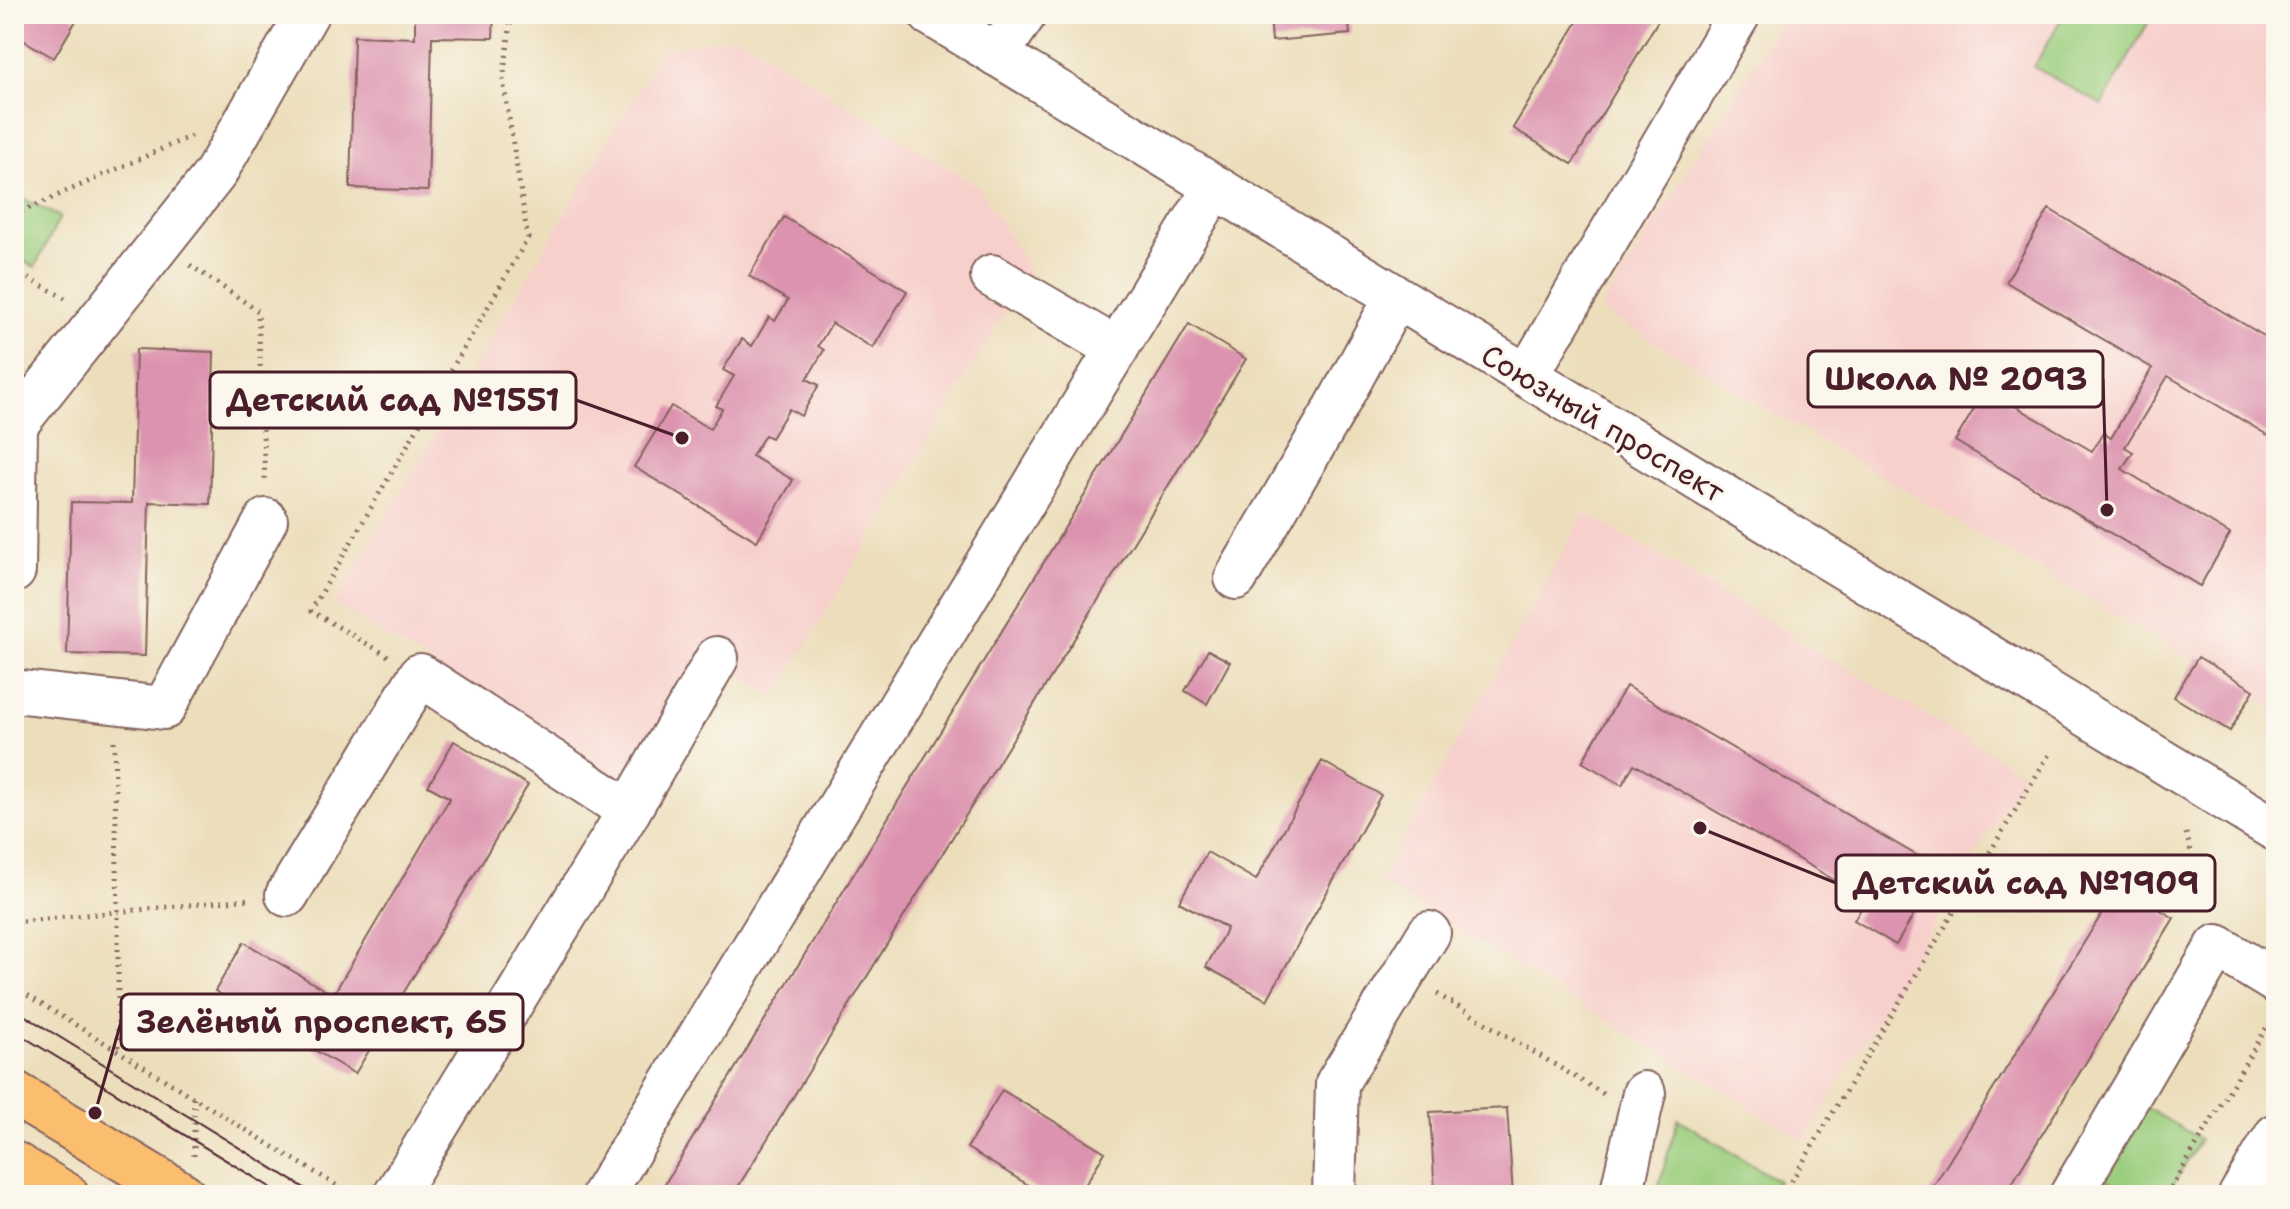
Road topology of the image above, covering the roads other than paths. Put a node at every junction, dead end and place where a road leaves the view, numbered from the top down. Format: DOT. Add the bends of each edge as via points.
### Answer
graph roads {
  1 [pos="307,14"];
  2 [pos="930,14"];
  3 [pos="1025,14"];
  4 [pos="1739,14"];
  5 [pos="997,55"];
  6 [pos="1215,187"];
  7 [pos="992,276"];
  8 [pos="1396,297"];
  9 [pos="1117,349"];
  10 [pos="1527,376"];
  11 [pos="266,520"];
  12 [pos="14,571"];
  13 [pos="1236,578"];
  14 [pos="717,658"];
  15 [pos="14,691"];
  16 [pos="629,811"];
  17 [pos="2276,830"];
  18 [pos="287,895"];
  19 [pos="1429,933"];
  20 [pos="2276,982"];
  21 [pos="14,1093"];
  22 [pos="1641,1104"];
  23 [pos="2276,1135"];
  24 [pos="14,1164"];
  25 [pos="188,1178"];
  26 [pos="66,1195"];
  27 [pos="395,1195"];
  28 [pos="603,1195"];
  29 [pos="1334,1195"];
  30 [pos="1621,1195"];
  31 [pos="2071,1195"];
  32 [pos="2240,1195"];
  1 -- 12 [label="street" via="215,174 16,425"];
  2 -- 5 [label="street, Союзный проспект"];
  3 -- 5 [label="street"];
  4 -- 10 [label="street"];
  5 -- 6 [label="street, Союзный проспект"];
  6 -- 8 [label="street, Союзный проспект"];
  6 -- 9 [label="street"];
  7 -- 9 [label="street"];
  8 -- 10 [label="street, Союзный проспект"];
  8 -- 13 [label="street"];
  9 -- 28 [label="street"];
  10 -- 17 [label="street, Союзный проспект"];
  11 -- 15 [label="street" via="164,708"];
  14 -- 16 [label="street"];
  16 -- 18 [label="street" via="420,675"];
  16 -- 27 [label="street"];
  19 -- 29 [label="street" via="1337,1083"];
  20 -- 31 [label="street" via="2217,946"];
  21 -- 25 [label="main road"];
  22 -- 30 [label="street"];
  23 -- 32 [label="street"];
  24 -- 26 [label="main road"];
}
